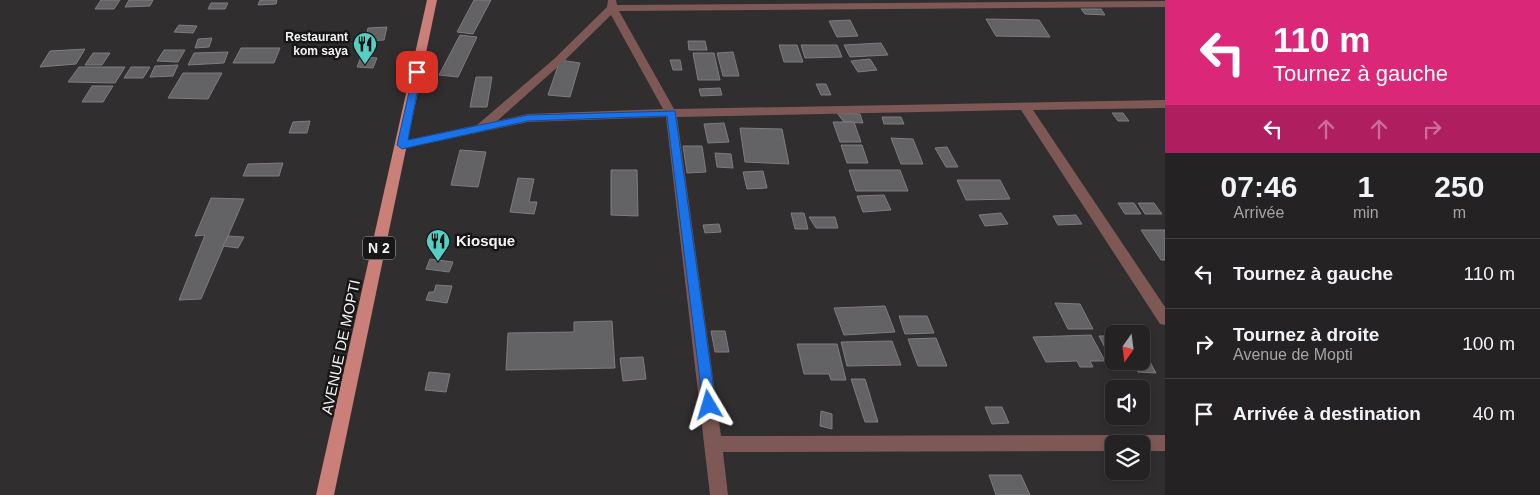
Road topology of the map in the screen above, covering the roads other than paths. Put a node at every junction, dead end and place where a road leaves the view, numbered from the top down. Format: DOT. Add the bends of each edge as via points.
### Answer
graph roads {
  1 [pos="432,0"];
  2 [pos="816,3"];
  3 [pos="612,4"];
  4 [pos="1165,4"];
  5 [pos="1165,104"];
  6 [pos="1024,106"];
  7 [pos="671,113"];
  8 [pos="480,128"];
  9 [pos="402,145"];
  10 [pos="1165,319"];
  11 [pos="1165,442"];
  12 [pos="714,444"];
  13 [pos="325,495"];
  14 [pos="719,495"];
  1 -- 9 [label="main road, AVENUE DE MOPTI / N 2"];
  2 -- 3 [label="street"];
  2 -- 4 [label="street"];
  3 -- 7 [label="street"];
  3 -- 8 [label="street" via="558,61"];
  5 -- 6 [label="street"];
  6 -- 7 [label="street"];
  6 -- 10 [label="street"];
  7 -- 8 [label="street" via="528,118"];
  7 -- 12 [label="street"];
  8 -- 9 [label="street"];
  9 -- 13 [label="main road, AVENUE DE MOPTI / N 2"];
  11 -- 12 [label="street"];
  12 -- 14 [label="street"];
}
